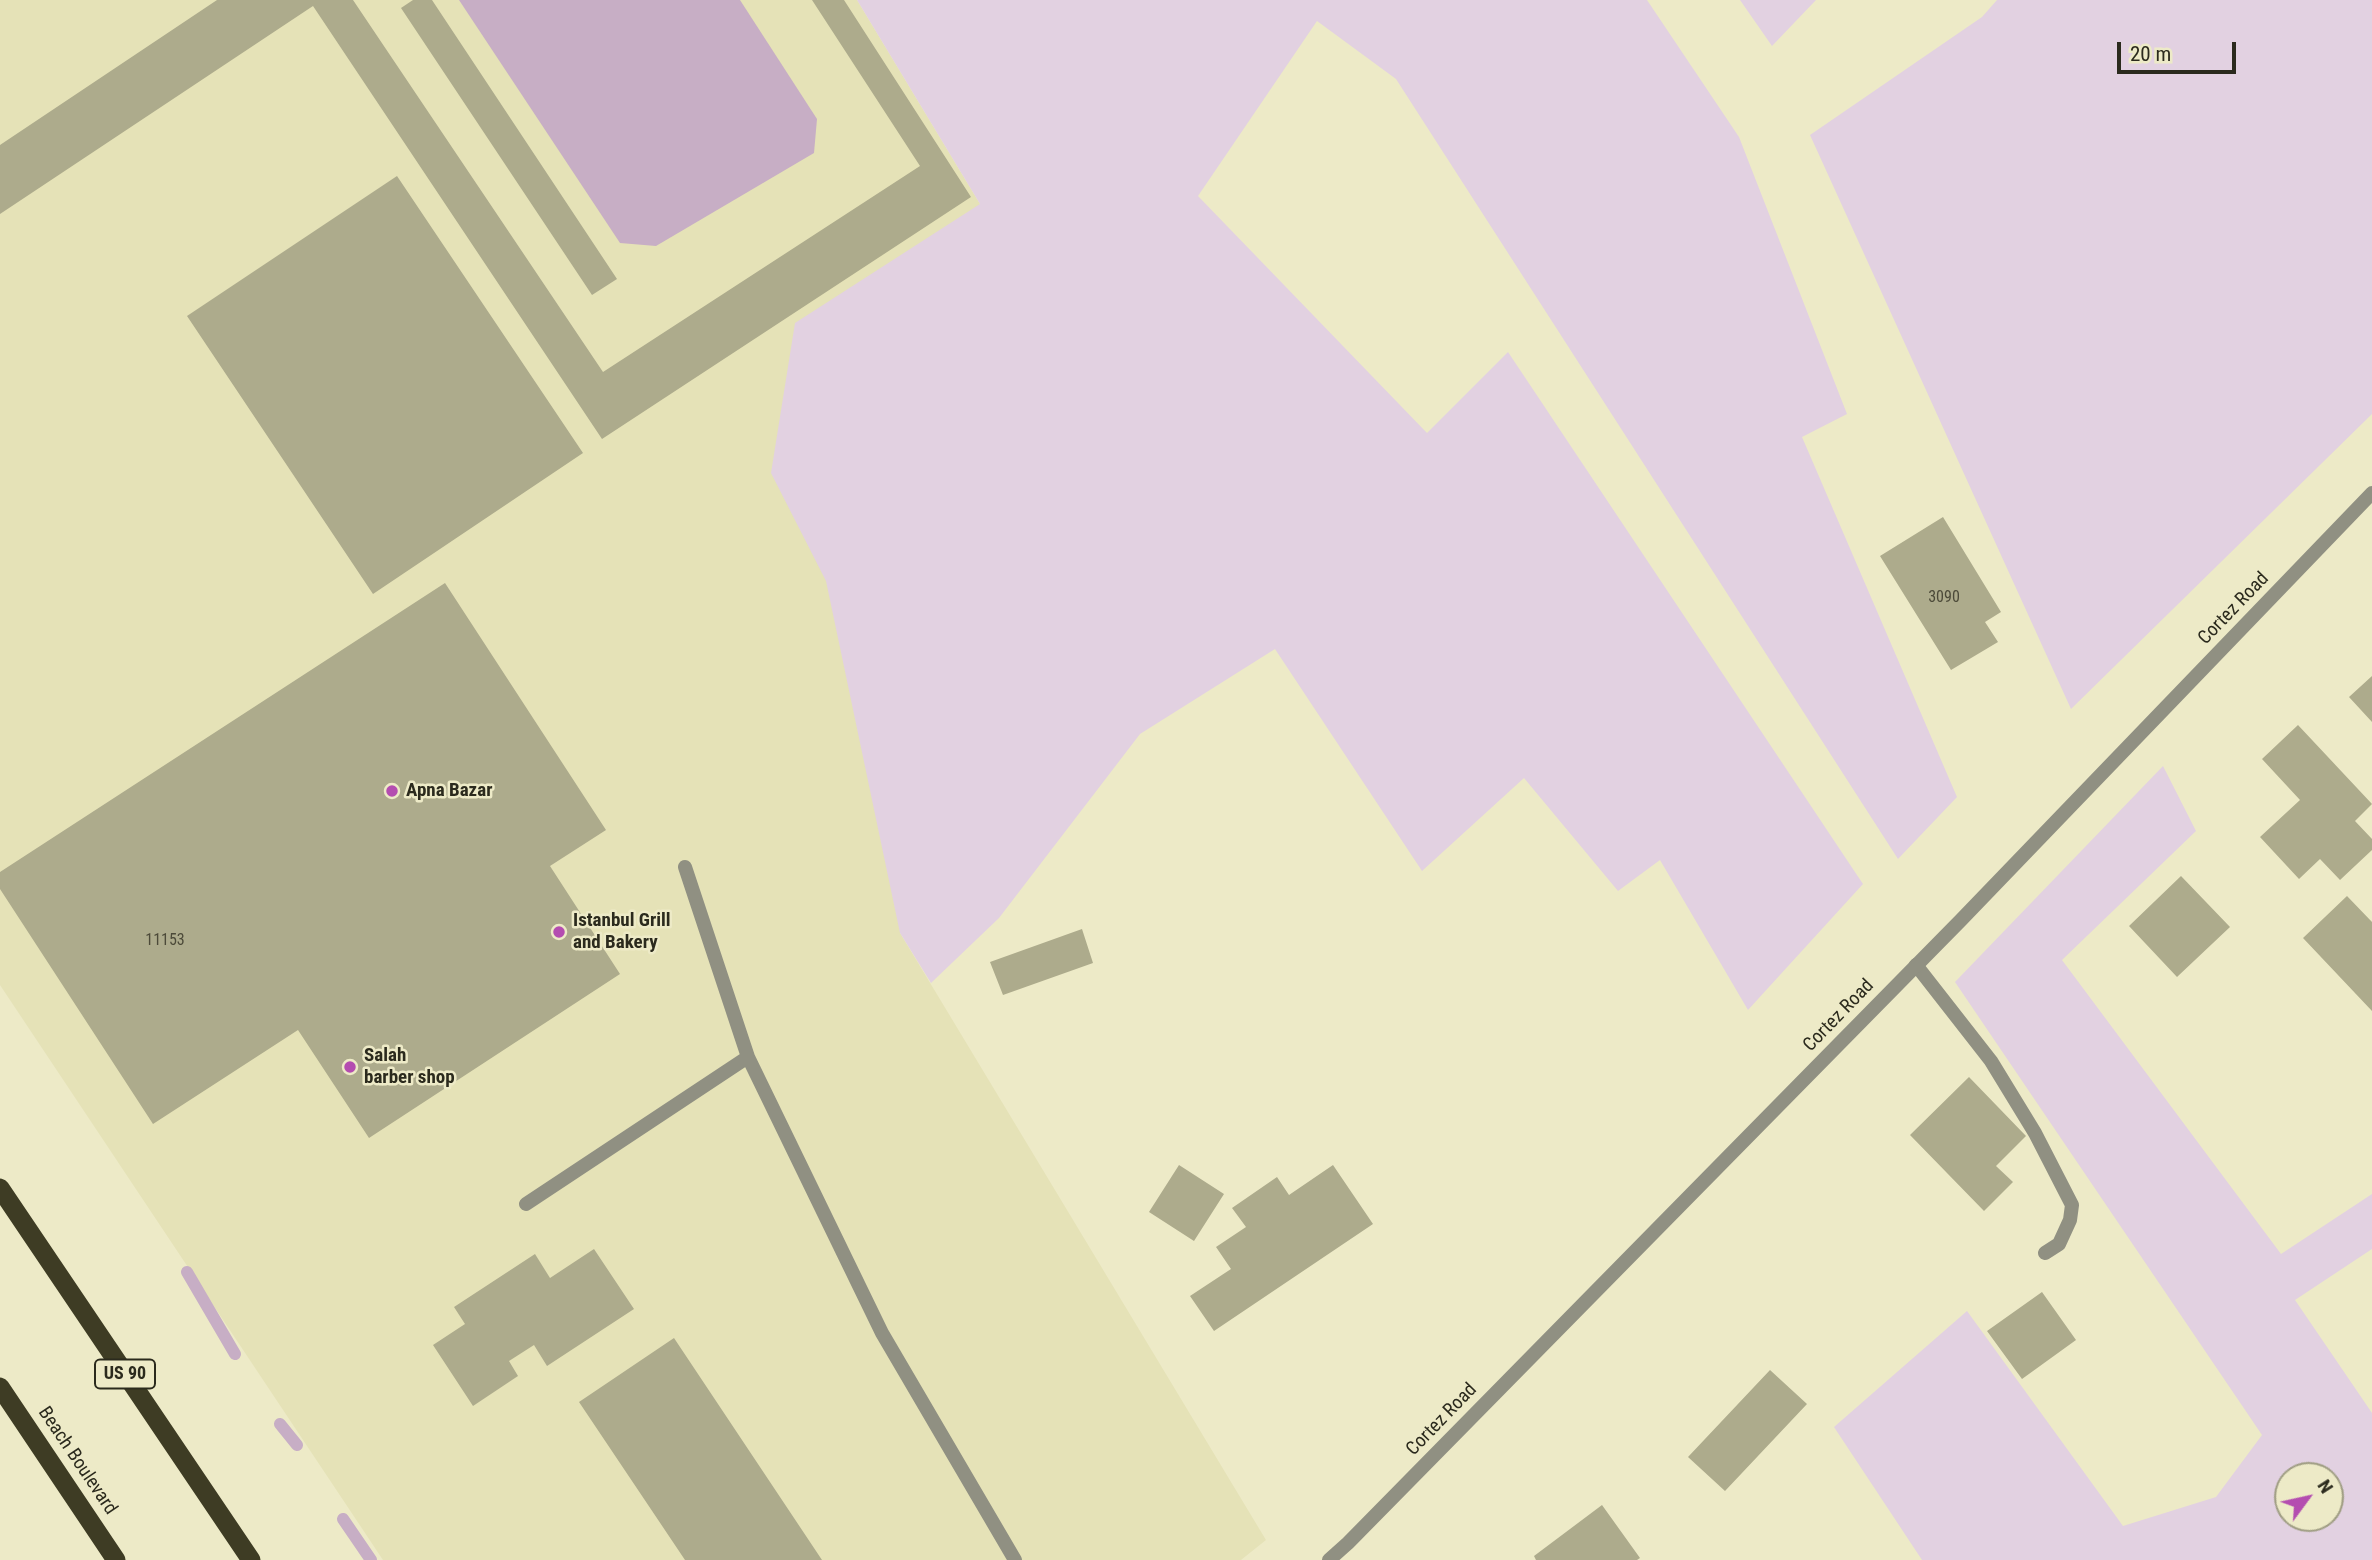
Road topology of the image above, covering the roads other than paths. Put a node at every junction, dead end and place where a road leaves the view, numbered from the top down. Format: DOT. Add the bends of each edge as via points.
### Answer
graph roads {
  1 [pos="2372,493"];
  2 [pos="685,867"];
  3 [pos="1916,965"];
  4 [pos="748,1057"];
  5 [pos="0,1188"];
  6 [pos="526,1204"];
  7 [pos="2045,1253"];
  8 [pos="0,1387"];
  9 [pos="117,1560"];
  10 [pos="251,1560"];
  11 [pos="1015,1560"];
  12 [pos="1329,1560"];
  1 -- 3 [label="street, Cortez Road"];
  2 -- 4 [label="street"];
  3 -- 7 [label="street" via="1992,1061 2072,1205 2059,1244"];
  3 -- 12 [label="street, Cortez Road"];
  4 -- 6 [label="street"];
  4 -- 11 [label="street" via="882,1333"];
  5 -- 10 [label="highway, US 90"];
  8 -- 9 [label="highway, Beach Boulevard"];
}
